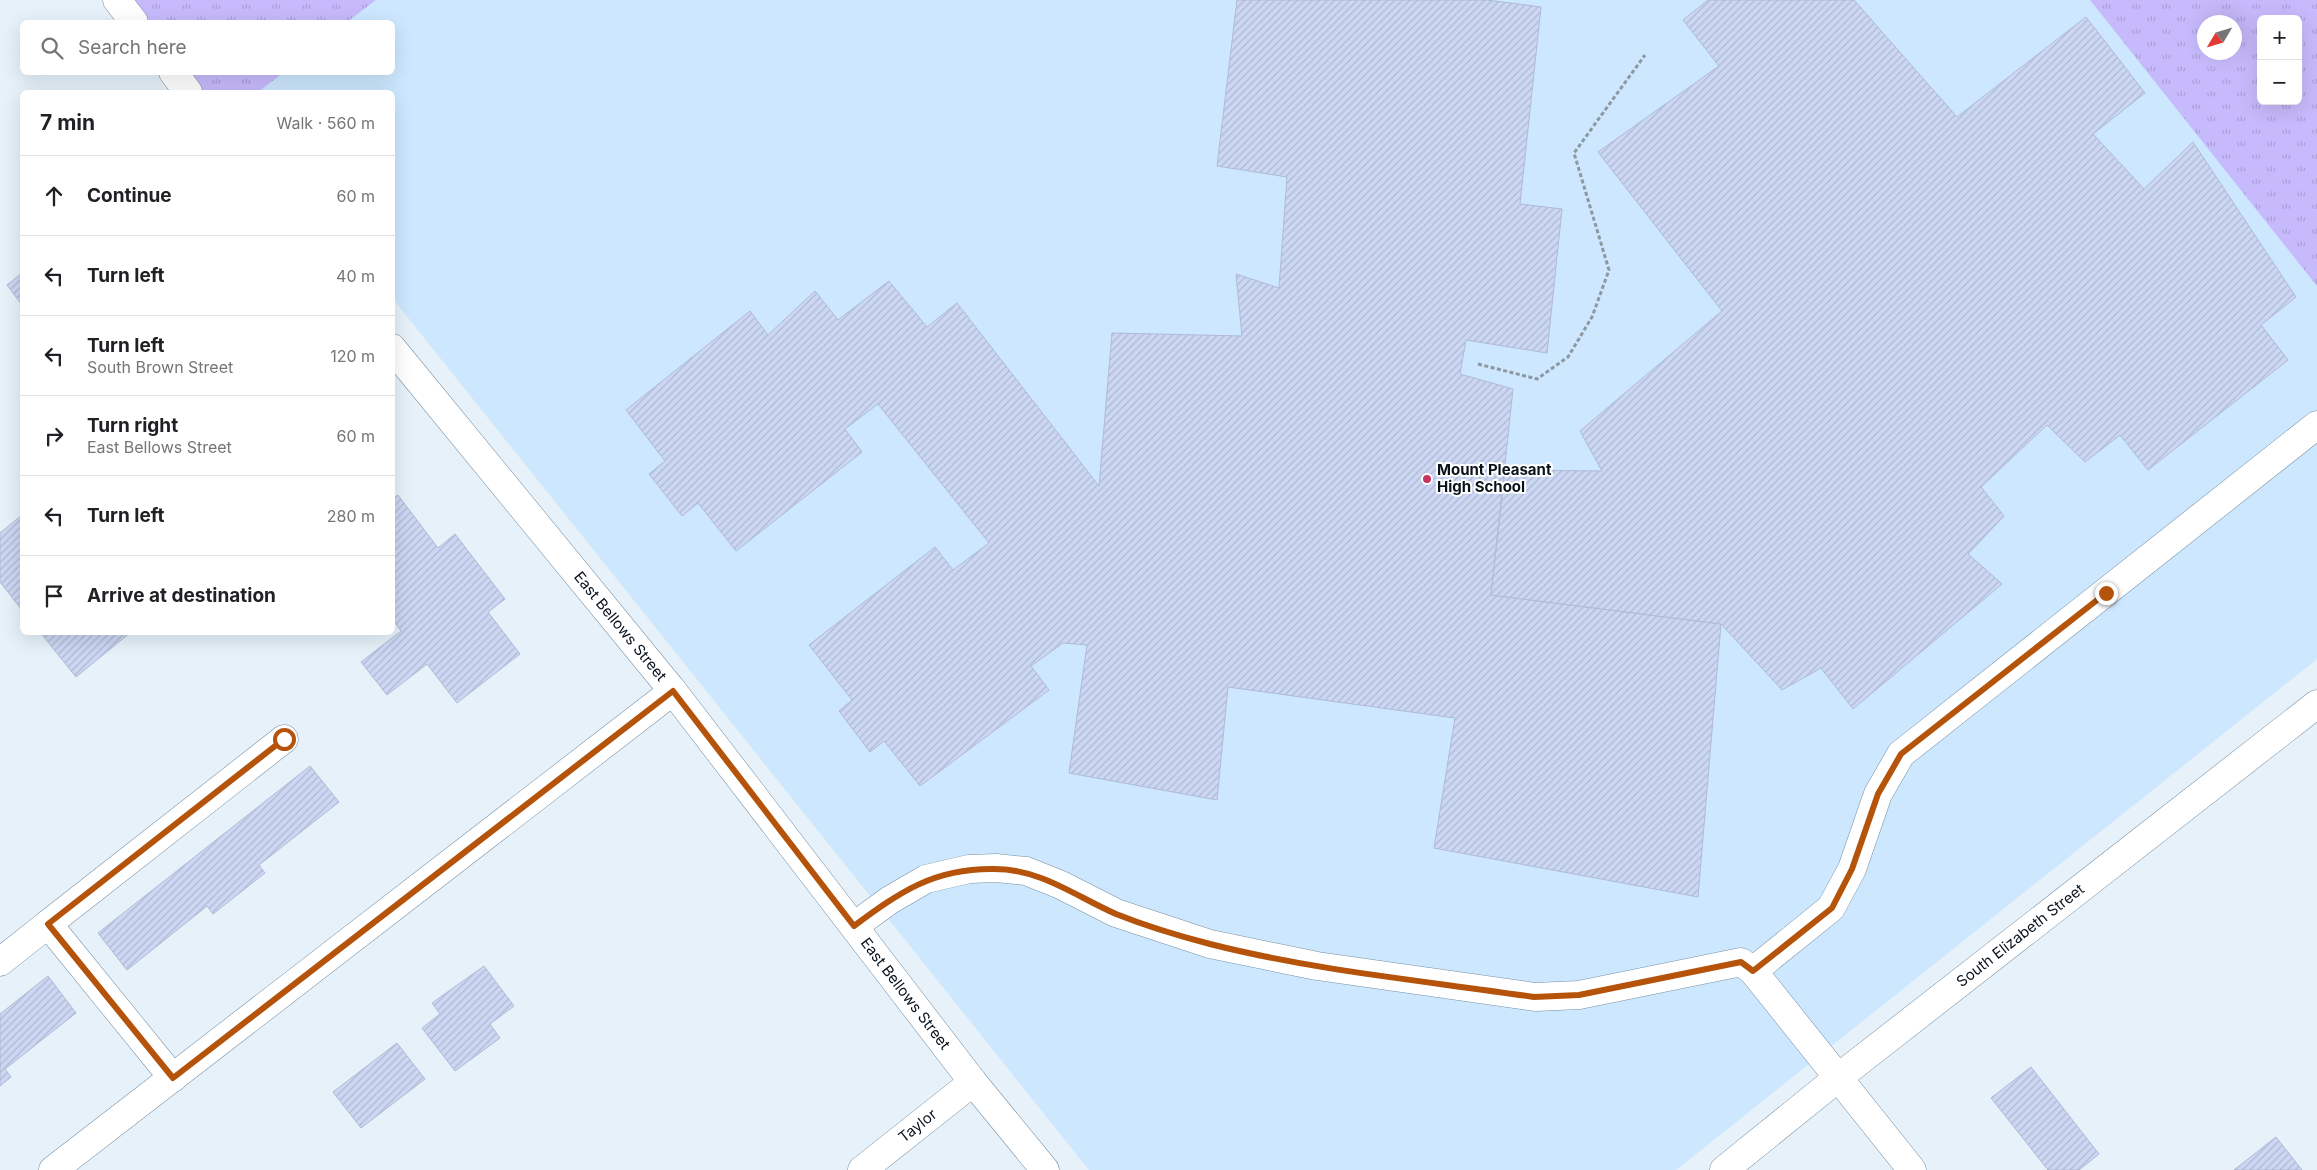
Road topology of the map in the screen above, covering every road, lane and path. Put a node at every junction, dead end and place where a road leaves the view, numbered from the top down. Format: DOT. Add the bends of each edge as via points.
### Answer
graph roads {
  1 [pos="116,0"];
  2 [pos="132,20"];
  3 [pos="1645,55"];
  4 [pos="175,75"];
  5 [pos="186,90"];
  6 [pos="395,352"];
  7 [pos="1478,364"];
  8 [pos="2317,425"];
  9 [pos="673,691"];
  10 [pos="2317,704"];
  11 [pos="284,739"];
  12 [pos="48,924"];
  13 [pos="854,926"];
  14 [pos="0,962"];
  15 [pos="1753,971"];
  16 [pos="1839,1077"];
  17 [pos="173,1078"];
  18 [pos="973,1082"];
  19 [pos="53,1170"];
  20 [pos="862,1170"];
  21 [pos="1045,1170"];
  22 [pos="1724,1170"];
  23 [pos="1912,1170"];
  1 -- 2 [label="street"];
  3 -- 7 [label="path" via="1574,153 1609,270 1592,317 1568,357 1537,379"];
  4 -- 5 [label="street"];
  6 -- 9 [label="street, East Bellows Street"];
  8 -- 15 [label="street" via="1901,754 1878,794 1852,869 1832,908"];
  9 -- 13 [label="street, East Bellows Street"];
  9 -- 17 [label="street"];
  10 -- 16 [label="street, South Elizabeth Street"];
  11 -- 12 [label="street"];
  12 -- 14 [label="street"];
  12 -- 17 [label="street"];
  13 -- 15 [label="street" via="926,879 969,869 996,868 1026,871 1116,914 1210,944 1317,966 1534,997 1579,995 1741,962"];
  13 -- 18 [label="street, East Bellows Street"];
  15 -- 16 [label="street"];
  16 -- 22 [label="street, South Elizabeth Street"];
  16 -- 23 [label="street"];
  17 -- 19 [label="street"];
  18 -- 20 [label="street, Taylor"];
  18 -- 21 [label="street, East Bellows Street"];
}
